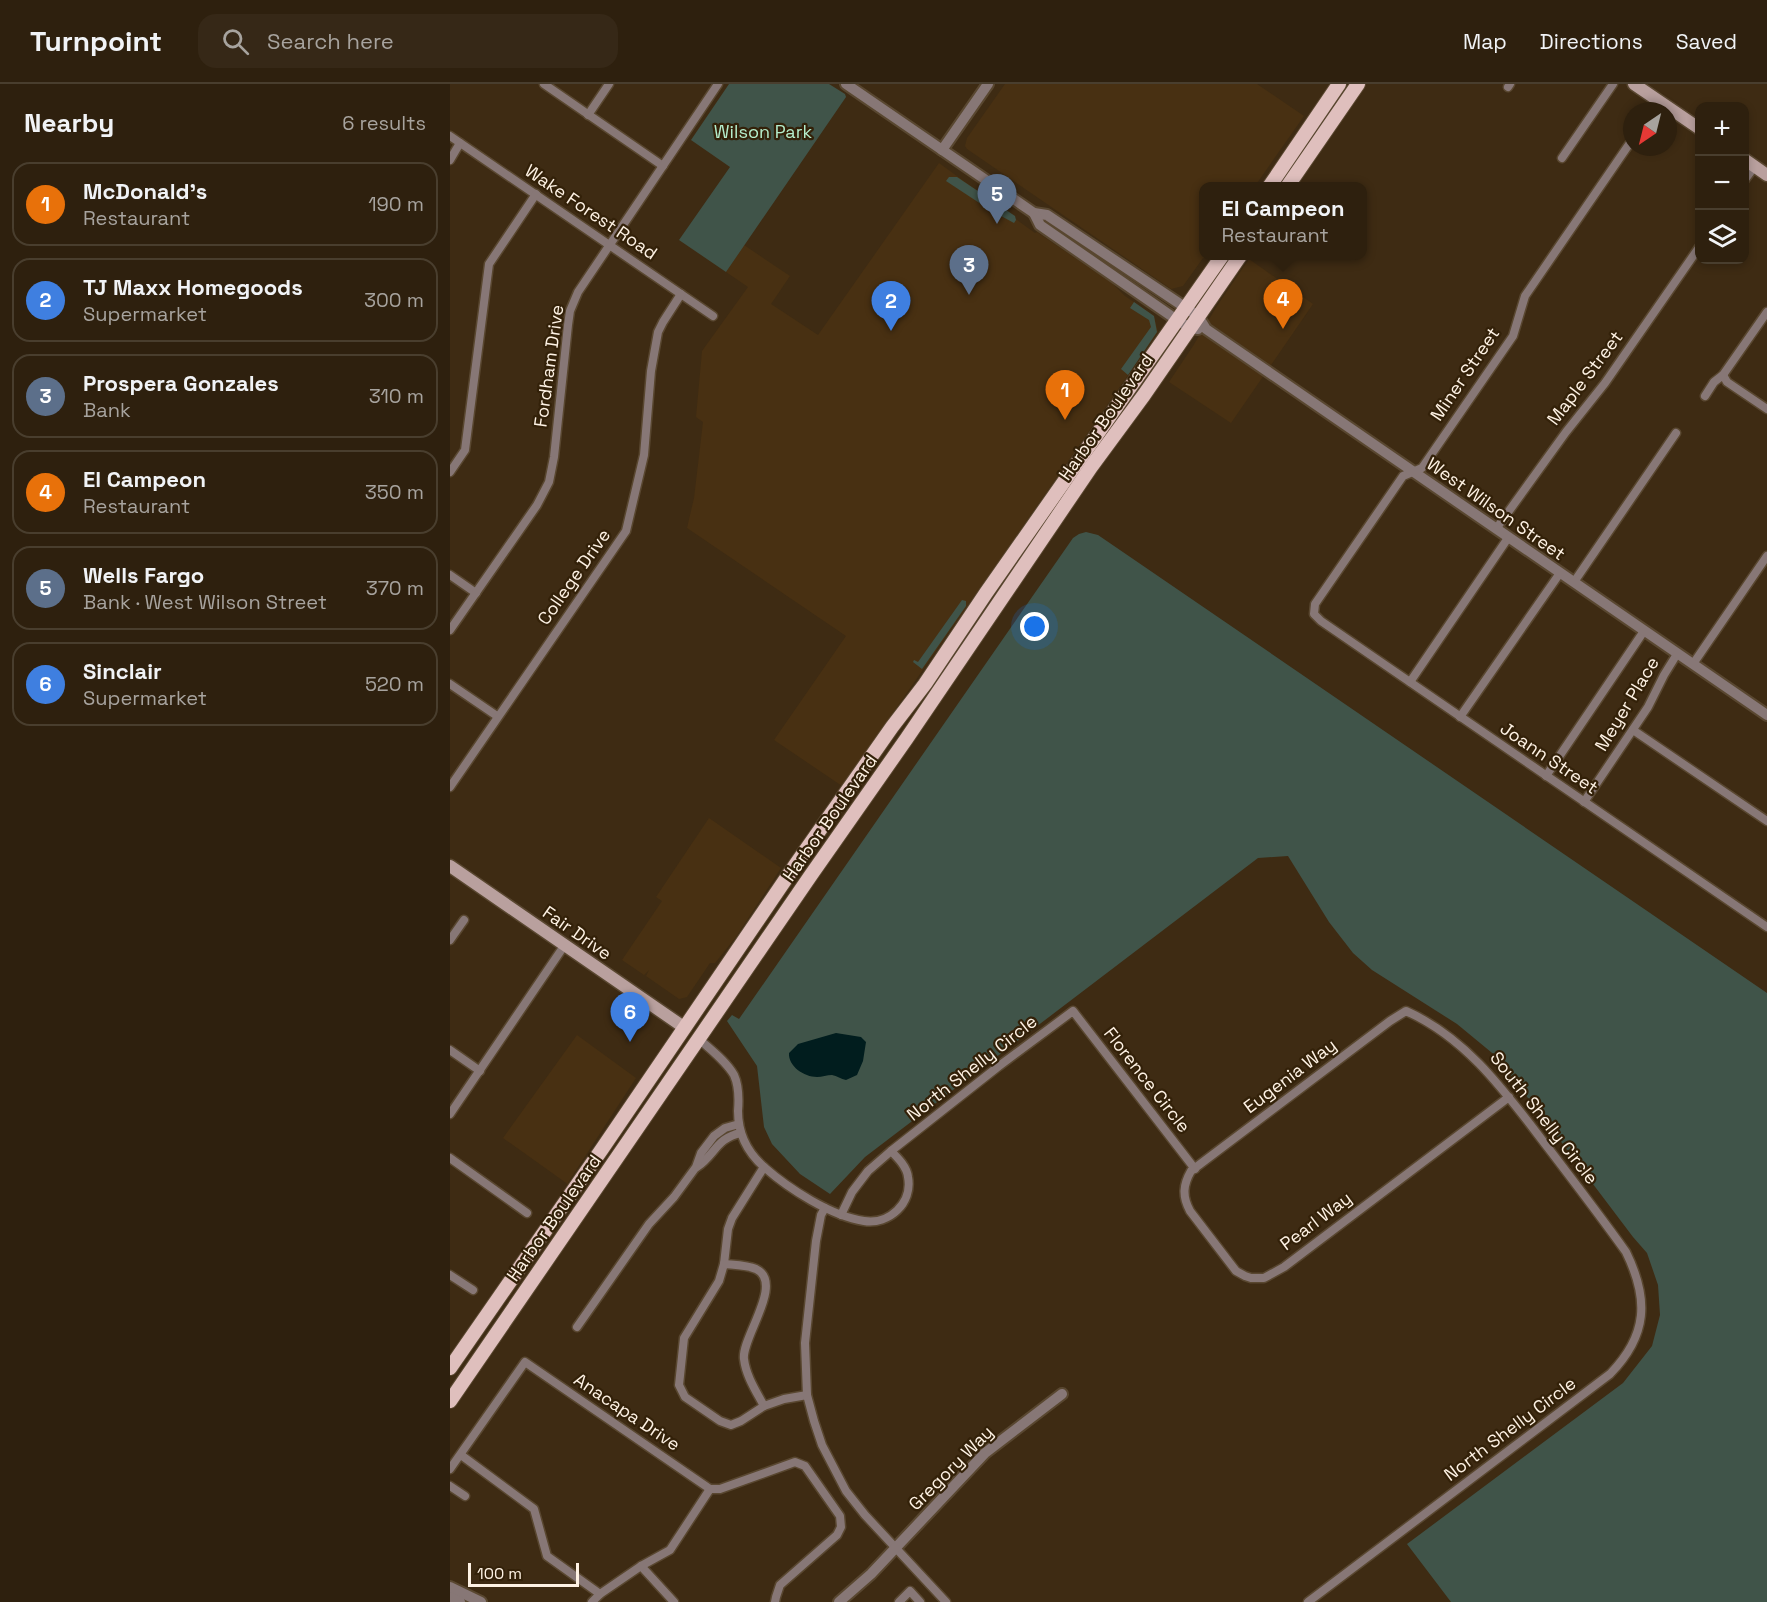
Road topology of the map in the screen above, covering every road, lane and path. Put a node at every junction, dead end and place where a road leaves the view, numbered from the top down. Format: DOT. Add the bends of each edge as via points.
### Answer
graph roads {
  1 [pos="544,84"];
  2 [pos="609,84"];
  3 [pos="718,84"];
  4 [pos="846,84"];
  5 [pos="988,84"];
  6 [pos="1339,84"];
  7 [pos="1358,84"];
  8 [pos="1613,84"];
  9 [pos="1634,84"];
  10 [pos="588,115"];
  11 [pos="1695,126"];
  12 [pos="450,136"];
  13 [pos="460,143"];
  14 [pos="942,150"];
  15 [pos="1623,153"];
  16 [pos="1562,158"];
  17 [pos="450,160"];
  18 [pos="1750,163"];
  19 [pos="663,166"];
  20 [pos="1767,175"];
  21 [pos="1272,182"];
  22 [pos="1290,182"];
  23 [pos="536,194"];
  24 [pos="1034,213"];
  25 [pos="610,244"];
  26 [pos="1695,253"];
  27 [pos="1219,260"];
  28 [pos="1237,260"];
  29 [pos="681,294"];
  30 [pos="1186,308"];
  31 [pos="1767,312"];
  32 [pos="713,316"];
  33 [pos="1198,316"];
  34 [pos="1177,320"];
  35 [pos="1190,328"];
  36 [pos="1206,329"];
  37 [pos="1723,375"];
  38 [pos="1705,396"];
  39 [pos="1767,409"];
  40 [pos="1676,433"];
  41 [pos="1412,471"];
  42 [pos="450,472"];
  43 [pos="1497,529"];
  44 [pos="1508,537"];
  45 [pos="1767,556"];
  46 [pos="1560,573"];
  47 [pos="450,575"];
  48 [pos="1574,582"];
  49 [pos="476,593"];
  50 [pos="1314,614"];
  51 [pos="450,630"];
  52 [pos="1644,631"];
  53 [pos="1677,654"];
  54 [pos="1693,664"];
  55 [pos="1410,682"];
  56 [pos="450,684"];
  57 [pos="1767,715"];
  58 [pos="498,716"];
  59 [pos="1460,717"];
  60 [pos="1633,730"];
  61 [pos="1546,776"];
  62 [pos="450,786"];
  63 [pos="1584,802"];
  64 [pos="1767,821"];
  65 [pos="450,866"];
  66 [pos="464,920"];
  67 [pos="1767,927"];
  68 [pos="450,940"];
  69 [pos="564,946"];
  70 [pos="1073,1011"];
  71 [pos="1406,1011"];
  72 [pos="685,1029"];
  73 [pos="699,1039"];
  74 [pos="450,1050"];
  75 [pos="480,1071"];
  76 [pos="1509,1096"];
  77 [pos="450,1114"];
  78 [pos="740,1128"];
  79 [pos="891,1151"];
  80 [pos="450,1158"];
  81 [pos="764,1167"];
  82 [pos="1195,1169"];
  83 [pos="825,1208"];
  84 [pos="527,1213"];
  85 [pos="842,1215"];
  86 [pos="1616,1237"];
  87 [pos="724,1264"];
  88 [pos="450,1275"];
  89 [pos="473,1290"];
  90 [pos="577,1327"];
  91 [pos="450,1368"];
  92 [pos="1062,1394"];
  93 [pos="807,1395"];
  94 [pos="451,1396"];
  95 [pos="764,1406"];
  96 [pos="461,1455"];
  97 [pos="450,1470"];
  98 [pos="450,1486"];
  99 [pos="710,1490"];
  100 [pos="465,1496"];
  101 [pos="896,1548"];
  102 [pos="641,1566"];
  103 [pos="454,1594"];
  104 [pos="600,1594"];
  105 [pos="482,1602"];
  106 [pos="592,1602"];
  107 [pos="674,1602"];
  108 [pos="775,1602"];
  109 [pos="839,1602"];
  110 [pos="898,1602"];
  111 [pos="920,1602"];
  112 [pos="946,1602"];
  113 [pos="1308,1602"];
  1 -- 10 [label="street"];
  2 -- 10 [label="street"];
  3 -- 19 [label="street, Fordham Drive"];
  4 -- 14 [label="street, West Wilson Street"];
  5 -- 14 [label="street"];
  6 -- 21 [label="main road"];
  7 -- 22 [label="main road"];
  8 -- 16 [label="street"];
  9 -- 11 [label="main road"];
  10 -- 19 [label="street"];
  12 -- 13 [label="street, Wake Forest Road"];
  13 -- 17 [label="street"];
  13 -- 23 [label="street, Wake Forest Road"];
  14 -- 24 [label="street, West Wilson Street"];
  15 -- 41 [label="street, Miner Street" via="1525,296 1513,336 1422,468"];
  18 -- 20 [label="main road"];
  19 -- 25 [label="street, Fordham Drive"];
  23 -- 25 [label="street, Wake Forest Road"];
  23 -- 42 [label="street" via="489,264 465,450"];
  24 -- 30 [label="street, West Wilson Street" via="1047,215"];
  24 -- 34 [label="street, West Wilson Street" via="1040,225"];
  25 -- 29 [label="street, Wake Forest Road"];
  25 -- 49 [label="street, Fordham Drive" via="580,286 570,311 549,482"];
  26 -- 43 [label="street, Maple Street"];
  27 -- 30 [label="main road, Harbor Boulevard"];
  28 -- 33 [label="main road, Harbor Boulevard"];
  29 -- 32 [label="street, Wake Forest Road"];
  29 -- 58 [label="street, College Drive" via="658,332 644,454 626,531"];
  30 -- 33 [label="street, West Wilson Street"];
  30 -- 34 [label="main road, Harbor Boulevard"];
  31 -- 37 [label="street"];
  33 -- 35 [label="main road, Harbor Boulevard"];
  33 -- 36 [label="street, West Wilson Street"];
  34 -- 35 [label="street, West Wilson Street"];
  34 -- 72 [label="main road, Harbor Boulevard"];
  35 -- 36 [label="street, West Wilson Street"];
  35 -- 73 [label="main road, Harbor Boulevard"];
  36 -- 41 [label="street, West Wilson Street"];
  37 -- 38 [label="street"];
  37 -- 39 [label="street" via="1727,382"];
  40 -- 48 [label="street"];
  41 -- 43 [label="street, West Wilson Street"];
  41 -- 50 [label="street, Miner Street" via="1403,476 1389,496 1315,604"];
  43 -- 44 [label="street, West Wilson Street"];
  44 -- 46 [label="street, West Wilson Street"];
  44 -- 55 [label="street"];
  45 -- 54 [label="street"];
  46 -- 48 [label="street, West Wilson Street"];
  46 -- 59 [label="street"];
  47 -- 49 [label="street"];
  48 -- 52 [label="street, West Wilson Street"];
  49 -- 51 [label="street, Fordham Drive"];
  50 -- 55 [label="street, Joann Street"];
  52 -- 53 [label="street, West Wilson Street"];
  52 -- 61 [label="street"];
  53 -- 54 [label="street, West Wilson Street"];
  53 -- 60 [label="street, Meyer Place"];
  54 -- 57 [label="street, West Wilson Street"];
  55 -- 59 [label="street, Joann Street"];
  56 -- 58 [label="street"];
  58 -- 62 [label="street, College Drive"];
  59 -- 61 [label="street, Joann Street"];
  60 -- 63 [label="street, Meyer Place"];
  60 -- 64 [label="street"];
  61 -- 63 [label="street, Joann Street"];
  63 -- 67 [label="street, Joann Street"];
  65 -- 69 [label="main road, Fair Drive"];
  66 -- 68 [label="street"];
  69 -- 72 [label="main road, Fair Drive"];
  69 -- 75 [label="street"];
  70 -- 79 [label="street, North Shelly Circle"];
  70 -- 82 [label="street, Florence Circle"];
  71 -- 76 [label="street, South Shelly Circle" via="1454,1040"];
  71 -- 82 [label="street, Eugenia Way"];
  72 -- 73 [label="main road"];
  72 -- 91 [label="main road, Harbor Boulevard"];
  73 -- 78 [label="street" via="734,1076"];
  73 -- 94 [label="main road, Harbor Boulevard"];
  74 -- 75 [label="street"];
  75 -- 77 [label="street"];
  76 -- 82 [label="street, Pearl Way" via="1284,1267 1264,1278 1251,1278 1236,1271 1190,1211 1184,1184"];
  76 -- 86 [label="street, South Shelly Circle"];
  78 -- 81 [label="street" via="750,1152"];
  78 -- 90 [label="street" via="701,1153 696,1167 649,1224"];
  79 -- 85 [label="street, North Shelly Circle" via="860,1180"];
  79 -- 85 [label="street" via="906,1171 909,1184 904,1201 886,1219 864,1221"];
  80 -- 84 [label="street"];
  81 -- 83 [label="street"];
  81 -- 87 [label="street" via="732,1218"];
  83 -- 85 [label="street"];
  83 -- 93 [label="street" via="816,1241 806,1333"];
  86 -- 113 [label="street, North Shelly Circle" via="1633,1265 1642,1294 1639,1328 1621,1363"];
  87 -- 95 [label="street" via="755,1268 766,1283 763,1307 746,1341 743,1358 748,1377"];
  87 -- 95 [label="street" via="716,1286 684,1338 679,1385 685,1397 731,1425"];
  88 -- 89 [label="street"];
  92 -- 101 [label="street, Gregory Way" via="985,1453"];
  93 -- 95 [label="street"];
  93 -- 101 [label="street" via="822,1445 846,1491"];
  96 -- 97 [label="street"];
  96 -- 99 [label="street, Anacapa Drive" via="525,1362"];
  96 -- 104 [label="street" via="534,1509 547,1556"];
  98 -- 100 [label="street"];
  99 -- 102 [label="street" via="670,1550"];
  99 -- 108 [label="street" via="795,1462 804,1466 840,1516 840,1531 780,1585"];
  101 -- 109 [label="street, Gregory Way"];
  101 -- 112 [label="street"];
  102 -- 104 [label="street"];
  102 -- 107 [label="street"];
  103 -- 105 [label="street"];
  104 -- 106 [label="street"];
  110 -- 111 [label="street" via="910,1590"];
}
